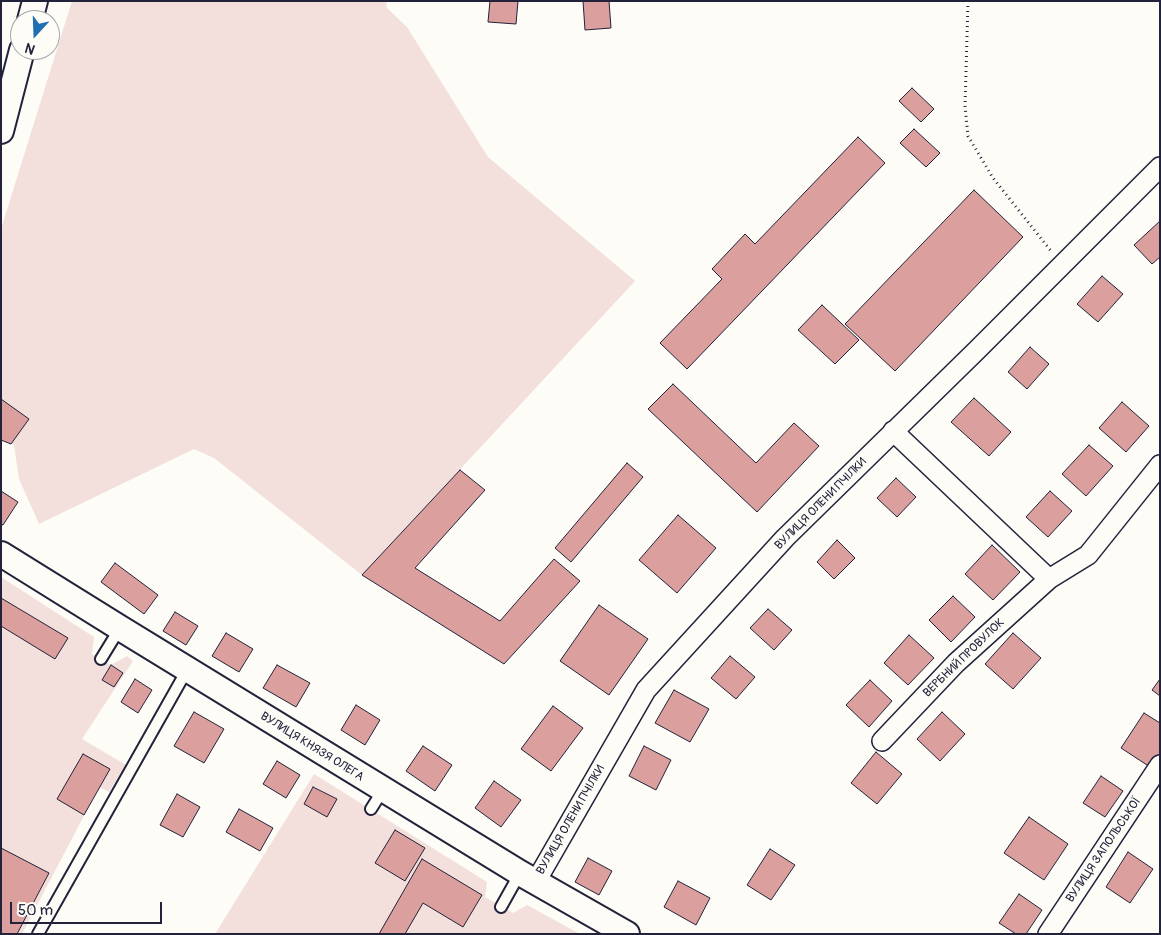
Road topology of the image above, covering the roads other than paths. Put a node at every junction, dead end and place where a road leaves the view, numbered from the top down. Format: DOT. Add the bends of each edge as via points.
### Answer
graph roads {
  1 [pos="19,60"];
  2 [pos="1,131"];
  3 [pos="1160,167"];
  4 [pos="893,431"];
  5 [pos="1160,465"];
  6 [pos="1,554"];
  7 [pos="1049,579"];
  8 [pos="120,628"];
  9 [pos="101,659"];
  10 [pos="187,670"];
  11 [pos="882,741"];
  12 [pos="1160,765"];
  13 [pos="528,878"];
  14 [pos="501,906"];
  15 [pos="38,934"];
  16 [pos="627,934"];
  17 [pos="1048,934"];
  1 -- 2 [label="street"];
  3 -- 4 [label="street, ВУЛИЦЯ ОЛЕНИ ПЧІЛКИ"];
  4 -- 7 [label="street"];
  4 -- 13 [label="street, ВУЛИЦЯ ОЛЕНИ ПЧІЛКИ" via="785,538 646,690"];
  5 -- 7 [label="street, ВЕРБНИЙ ПРОВУЛОК" via="1088,555"];
  6 -- 8 [label="street, ВУЛИЦЯ КНЯЗЯ ОЛЕГА"];
  7 -- 11 [label="street, ВЕРБНИЙ ПРОВУЛОК" via="956,662"];
  8 -- 9 [label="lane"];
  8 -- 10 [label="street, ВУЛИЦЯ КНЯЗЯ ОЛЕГА"];
  10 -- 13 [label="street, ВУЛИЦЯ КНЯЗЯ ОЛЕГА" via="377,799"];
  10 -- 15 [label="lane"];
  12 -- 17 [label="street, ВУЛИЦЯ ЗАПОЛЬСЬКОЇ"];
  13 -- 14 [label="lane"];
  13 -- 16 [label="street, ВУЛИЦЯ КНЯЗЯ ОЛЕГА"];
}
